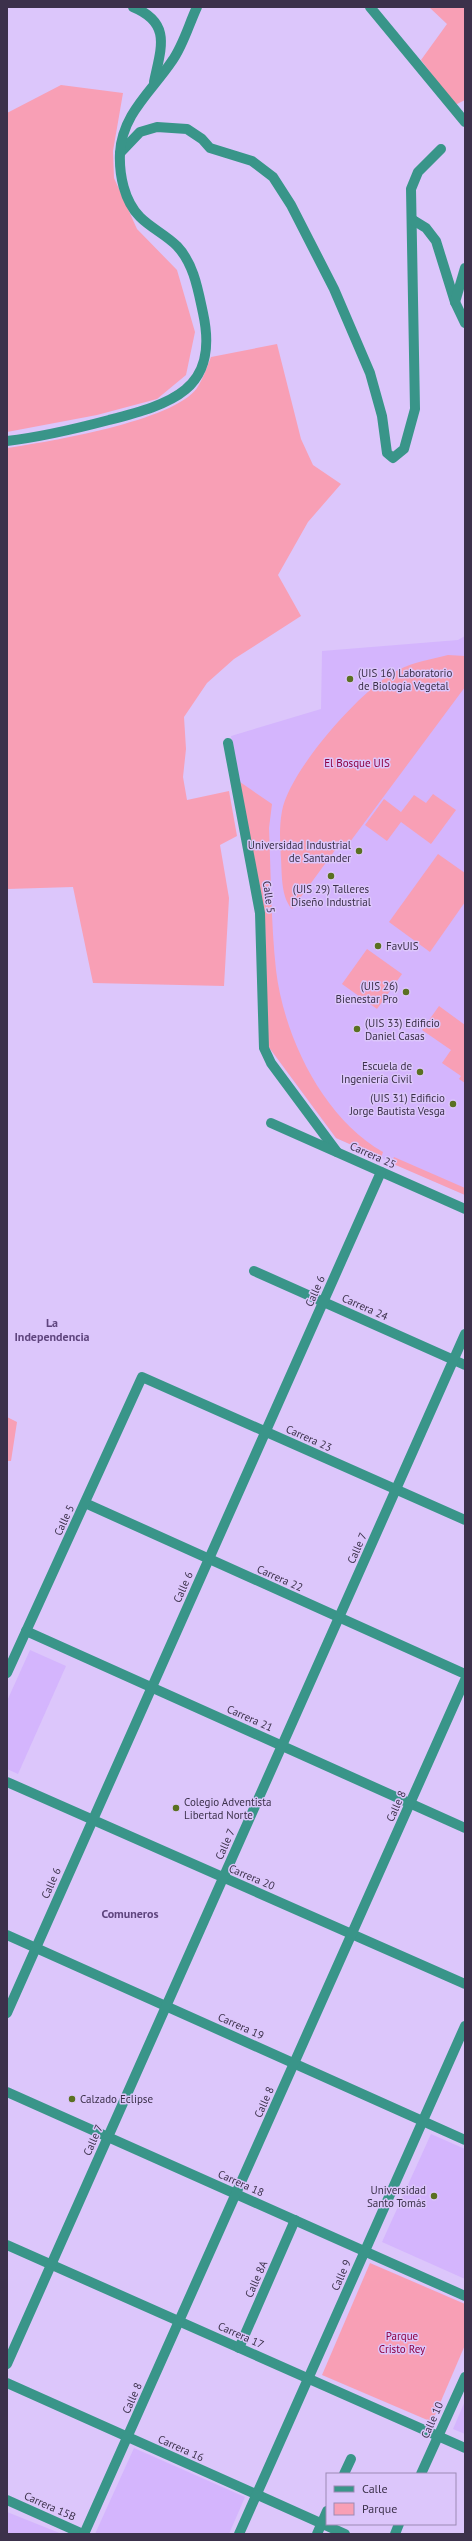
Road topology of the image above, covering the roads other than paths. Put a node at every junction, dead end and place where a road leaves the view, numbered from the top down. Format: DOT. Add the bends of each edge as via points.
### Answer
graph roads {
  1 [pos="133,7"];
  2 [pos="197,7"];
  3 [pos="370,7"];
  4 [pos="153,84"];
  5 [pos="465,122"];
  6 [pos="441,149"];
  7 [pos="120,153"];
  8 [pos="413,220"];
  9 [pos="465,268"];
  10 [pos="455,302"];
  11 [pos="465,323"];
  12 [pos="7,441"];
  13 [pos="228,743"];
  14 [pos="270,1123"];
  15 [pos="337,1152"];
  16 [pos="381,1172"];
  17 [pos="465,1209"];
  18 [pos="254,1271"];
  19 [pos="324,1302"];
  20 [pos="465,1334"];
  21 [pos="454,1360"];
  22 [pos="465,1365"];
  23 [pos="142,1377"];
  24 [pos="266,1432"];
  25 [pos="396,1490"];
  26 [pos="84,1503"];
  27 [pos="465,1520"];
  28 [pos="209,1559"];
  29 [pos="339,1618"];
  30 [pos="26,1631"];
  31 [pos="7,1673"];
  32 [pos="465,1674"];
  33 [pos="465,1680"];
  34 [pos="152,1687"];
  35 [pos="282,1746"];
  36 [pos="7,1782"];
  37 [pos="410,1803"];
  38 [pos="93,1820"];
  39 [pos="465,1828"];
  40 [pos="223,1878"];
  41 [pos="352,1933"];
  42 [pos="7,1935"];
  43 [pos="36,1948"];
  44 [pos="465,1984"];
  45 [pos="166,2006"];
  46 [pos="7,2012"];
  47 [pos="465,2026"];
  48 [pos="294,2063"];
  49 [pos="7,2092"];
  50 [pos="423,2121"];
  51 [pos="108,2137"];
  52 [pos="465,2140"];
  53 [pos="236,2194"];
  54 [pos="296,2220"];
  55 [pos="7,2245"];
  56 [pos="365,2251"];
  57 [pos="51,2264"];
  58 [pos="465,2296"];
  59 [pos="179,2321"];
  60 [pos="239,2348"];
  61 [pos="7,2364"];
  62 [pos="465,2376"];
  63 [pos="308,2378"];
  64 [pos="7,2383"];
  65 [pos="438,2436"];
  66 [pos="128,2437"];
  67 [pos="465,2448"];
  68 [pos="351,2459"];
  69 [pos="344,2473"];
  70 [pos="421,2473"];
  71 [pos="256,2494"];
  72 [pos="7,2500"];
  73 [pos="326,2513"];
  74 [pos="321,2524"];
  75 [pos="84,2534"];
  76 [pos="239,2534"];
  77 [pos="317,2534"];
  78 [pos="345,2534"];
  1 -- 4 [label="street" via="148,13 156,21 160,34 161,48"];
  2 -- 4 [label="street" via="172,61"];
  3 -- 5 [label="street"];
  4 -- 7 [label="street" via="132,114 122,134"];
  6 -- 8 [label="street" via="418,172 411,189"];
  7 -- 8 [label="street" via="140,132 156,127 187,129 210,148 252,161 273,177 337,294 370,372 382,416 387,453 393,458 404,449 415,409"];
  7 -- 12 [label="street" via="123,187 131,204 139,216 177,247 190,267 207,331 206,357 193,382 178,396 157,407 84,426"];
  8 -- 10 [label="street" via="426,228 436,241"];
  9 -- 10 [label="street"];
  10 -- 11 [label="street"];
  13 -- 15 [label="street, Calle 5" via="260,913 263,1040 267,1056"];
  14 -- 15 [label="street, Carrera 25"];
  15 -- 16 [label="street, Carrera 25"];
  16 -- 17 [label="street, Carrera 25"];
  16 -- 19 [label="street, Calle 6"];
  18 -- 19 [label="street, Carrera 24"];
  19 -- 21 [label="street, Carrera 24"];
  19 -- 24 [label="street, Calle 6"];
  20 -- 21 [label="street, Calle 7"];
  21 -- 22 [label="street, Carrera 24"];
  21 -- 25 [label="street, Calle 7"];
  23 -- 24 [label="street, Carrera 23"];
  23 -- 26 [label="street, Calle 5"];
  24 -- 25 [label="street, Carrera 23"];
  24 -- 28 [label="street, Calle 6"];
  25 -- 27 [label="street, Carrera 23"];
  25 -- 29 [label="street, Calle 7"];
  26 -- 28 [label="street, Carrera 22"];
  26 -- 30 [label="street, Calle 5"];
  28 -- 29 [label="street, Carrera 22"];
  28 -- 34 [label="street, Calle 6"];
  29 -- 32 [label="street, Carrera 22"];
  29 -- 35 [label="street, Calle 7"];
  30 -- 31 [label="street, Calle 5"];
  30 -- 34 [label="street, Carrera 21"];
  33 -- 37 [label="street, Calle 8"];
  34 -- 35 [label="street, Carrera 21"];
  34 -- 38 [label="street, Calle 6"];
  35 -- 37 [label="street, Carrera 21"];
  35 -- 40 [label="street, Calle 7"];
  36 -- 38 [label="street, Carrera 20"];
  37 -- 39 [label="street, Carrera 21"];
  37 -- 41 [label="street, Calle 8"];
  38 -- 40 [label="street, Carrera 20"];
  38 -- 43 [label="street, Calle 6"];
  40 -- 41 [label="street, Carrera 20"];
  40 -- 45 [label="street, Calle 7"];
  41 -- 44 [label="street, Carrera 20"];
  41 -- 48 [label="street, Calle 8"];
  42 -- 43 [label="street, Carrera 19"];
  43 -- 45 [label="street, Carrera 19"];
  43 -- 46 [label="street, Calle 6"];
  45 -- 48 [label="street, Carrera 19"];
  45 -- 51 [label="street, Calle 7"];
  47 -- 50 [label="street, Calle 9"];
  48 -- 50 [label="street, Carrera 19"];
  48 -- 53 [label="street, Calle 8"];
  49 -- 51 [label="street, Carrera 18"];
  50 -- 52 [label="street, Carrera 19"];
  50 -- 56 [label="street, Calle 9"];
  51 -- 53 [label="street, Carrera 18"];
  51 -- 57 [label="street, Calle 7"];
  53 -- 54 [label="street, Carrera 18"];
  53 -- 59 [label="street, Calle 8"];
  54 -- 56 [label="street, Carrera 18"];
  54 -- 60 [label="street, Calle 8A"];
  55 -- 57 [label="street, Carrera 17"];
  56 -- 58 [label="street, Carrera 18"];
  56 -- 63 [label="street, Calle 9"];
  57 -- 59 [label="street, Carrera 17"];
  57 -- 61 [label="street, Calle 7"];
  59 -- 60 [label="street, Carrera 17"];
  59 -- 66 [label="street, Calle 8"];
  60 -- 63 [label="street, Carrera 17"];
  62 -- 65 [label="street, Calle 10"];
  63 -- 65 [label="street, Carrera 17"];
  63 -- 71 [label="street, Calle 9"];
  64 -- 66 [label="street, Carrera 16"];
  65 -- 67 [label="street, Carrera 17"];
  65 -- 70 [label="street, Calle 10"];
  66 -- 71 [label="street, Carrera 16"];
  66 -- 75 [label="street, Calle 8"];
  68 -- 69 [label="street"];
  71 -- 74 [label="street, Carrera 16"];
  71 -- 76 [label="street, Calle 9"];
  72 -- 75 [label="street, Carrera 15B"];
  73 -- 74 [label="street"];
  74 -- 77 [label="street"];
  74 -- 78 [label="street, Carrera 16"];
}
